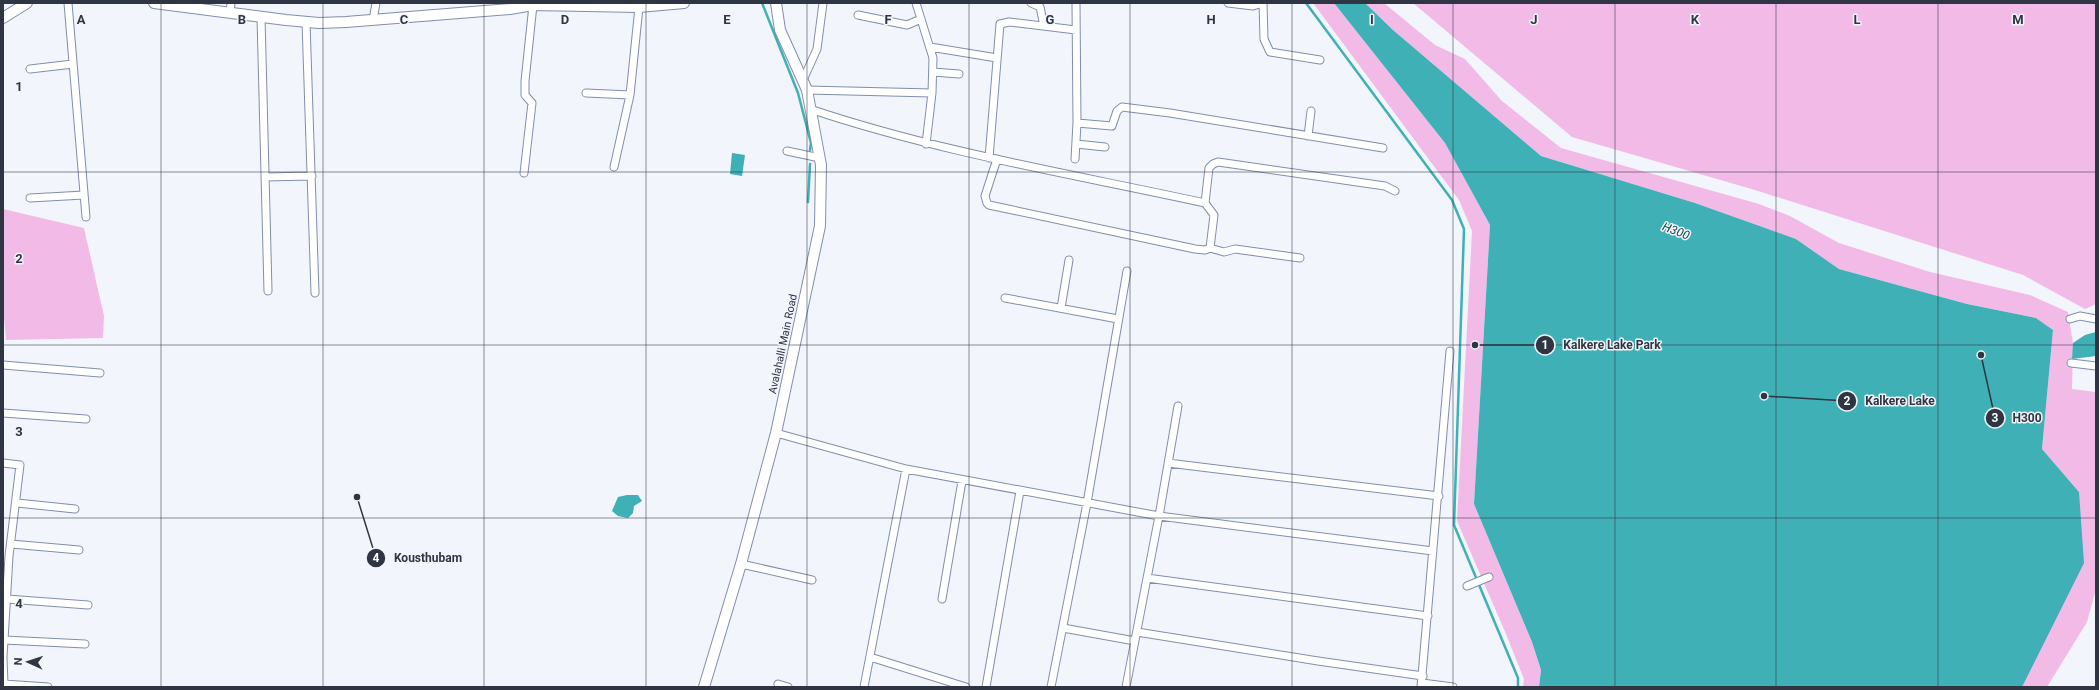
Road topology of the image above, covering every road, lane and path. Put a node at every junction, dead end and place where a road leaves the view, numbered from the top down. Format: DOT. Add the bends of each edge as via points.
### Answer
graph roads {
  1 [pos="27,3"];
  2 [pos="68,3"];
  3 [pos="154,3"];
  4 [pos="376,3"];
  5 [pos="684,3"];
  6 [pos="776,3"];
  7 [pos="823,3"];
  8 [pos="916,3"];
  9 [pos="1031,3"];
  10 [pos="1076,3"];
  11 [pos="1228,3"];
  12 [pos="1263,3"];
  13 [pos="527,5"];
  14 [pos="560,5"];
  15 [pos="601,5"];
  16 [pos="651,5"];
  17 [pos="480,7"];
  18 [pos="639,7"];
  19 [pos="231,8"];
  20 [pos="858,15"];
  21 [pos="261,17"];
  22 [pos="3,18"];
  23 [pos="921,19"];
  24 [pos="373,20"];
  25 [pos="306,22"];
  26 [pos="3,24"];
  27 [pos="1044,26"];
  28 [pos="1076,30"];
  29 [pos="930,47"];
  30 [pos="997,58"];
  31 [pos="1320,60"];
  32 [pos="73,64"];
  33 [pos="30,70"];
  34 [pos="933,72"];
  35 [pos="959,74"];
  36 [pos="803,80"];
  37 [pos="807,90"];
  38 [pos="586,93"];
  39 [pos="932,93"];
  40 [pos="630,95"];
  41 [pos="810,109"];
  42 [pos="1311,111"];
  43 [pos="1077,123"];
  44 [pos="1308,136"];
  45 [pos="926,144"];
  46 [pos="1076,144"];
  47 [pos="1105,147"];
  48 [pos="1383,148"];
  49 [pos="787,151"];
  50 [pos="820,158"];
  51 [pos="989,158"];
  52 [pos="997,159"];
  53 [pos="1075,159"];
  54 [pos="614,167"];
  55 [pos="524,173"];
  56 [pos="312,176"];
  57 [pos="265,177"];
  58 [pos="1395,192"];
  59 [pos="84,195"];
  60 [pos="30,198"];
  61 [pos="1205,203"];
  62 [pos="86,217"];
  63 [pos="1210,248"];
  64 [pos="1300,258"];
  65 [pos="1069,260"];
  66 [pos="1127,271"];
  67 [pos="268,291"];
  68 [pos="315,293"];
  69 [pos="1005,298"];
  70 [pos="1061,308"];
  71 [pos="1118,319"];
  72 [pos="2070,319"];
  73 [pos="2096,319"];
  74 [pos="1450,351"];
  75 [pos="2070,363"];
  76 [pos="3,365"];
  77 [pos="2096,366"];
  78 [pos="100,373"];
  79 [pos="1178,406"];
  80 [pos="3,413"];
  81 [pos="86,419"];
  82 [pos="776,433"];
  83 [pos="3,463"];
  84 [pos="1168,463"];
  85 [pos="906,469"];
  86 [pos="962,480"];
  87 [pos="1020,491"];
  88 [pos="1439,496"];
  89 [pos="17,503"];
  90 [pos="1087,503"];
  91 [pos="75,509"];
  92 [pos="1159,516"];
  93 [pos="11,544"];
  94 [pos="79,550"];
  95 [pos="1434,552"];
  96 [pos="741,564"];
  97 [pos="1489,577"];
  98 [pos="1147,578"];
  99 [pos="5,579"];
  100 [pos="812,580"];
  101 [pos="1470,584"];
  102 [pos="7,598"];
  103 [pos="942,599"];
  104 [pos="88,605"];
  105 [pos="1428,616"];
  106 [pos="5,617"];
  107 [pos="1063,628"];
  108 [pos="1137,632"];
  109 [pos="4,640"];
  110 [pos="1135,640"];
  111 [pos="85,644"];
  112 [pos="3,657"];
  113 [pos="870,657"];
  114 [pos="1422,682"];
  115 [pos="778,684"];
  116 [pos="4,686"];
  117 [pos="48,687"];
  118 [pos="704,687"];
  119 [pos="788,687"];
  120 [pos="864,687"];
  121 [pos="966,687"];
  122 [pos="986,687"];
  123 [pos="1051,687"];
  124 [pos="1126,687"];
  125 [pos="1453,687"];
  1 -- 22 [label="main road"];
  2 -- 32 [label="street"];
  3 -- 19 [label="main road"];
  4 -- 24 [label="street"];
  5 -- 16 [label="main road"];
  6 -- 36 [label="main road, Avalahalli Main Road" via="780,30"];
  7 -- 36 [label="street" via="817,49"];
  8 -- 23 [label="street"];
  9 -- 27 [label="street" via="1040,8"];
  10 -- 28 [label="street"];
  11 -- 12 [label="street" via="1253,6"];
  12 -- 31 [label="street" via="1264,39 1270,52"];
  13 -- 14 [label="main road"];
  13 -- 17 [label="main road"];
  13 -- 55 [label="street" via="525,95 532,103"];
  14 -- 15 [label="main road"];
  15 -- 18 [label="main road"];
  16 -- 18 [label="main road"];
  17 -- 24 [label="main road"];
  18 -- 40 [label="street"];
  19 -- 21 [label="main road"];
  20 -- 23 [label="street" via="907,25"];
  21 -- 25 [label="main road"];
  21 -- 57 [label="street"];
  22 -- 26 [label="street"];
  23 -- 29 [label="street"];
  24 -- 25 [label="main road"];
  25 -- 56 [label="street"];
  27 -- 28 [label="street"];
  27 -- 30 [label="street" via="1002,23 999,28"];
  28 -- 43 [label="street"];
  29 -- 30 [label="street"];
  29 -- 34 [label="street"];
  30 -- 51 [label="street"];
  32 -- 33 [label="street"];
  32 -- 59 [label="street"];
  34 -- 35 [label="street"];
  34 -- 39 [label="street"];
  36 -- 37 [label="main road, Avalahalli Main Road"];
  37 -- 39 [label="street"];
  37 -- 41 [label="main road, Avalahalli Main Road"];
  38 -- 40 [label="street"];
  39 -- 45 [label="street"];
  40 -- 54 [label="street"];
  41 -- 45 [label="street"];
  41 -- 50 [label="main road, Avalahalli Main Road"];
  42 -- 44 [label="street"];
  43 -- 44 [label="street" via="1112,126 1117,111 1122,107"];
  43 -- 46 [label="street"];
  44 -- 48 [label="street"];
  45 -- 51 [label="street"];
  46 -- 47 [label="street"];
  46 -- 53 [label="street"];
  49 -- 50 [label="street"];
  50 -- 82 [label="main road, Avalahalli Main Road" via="820,226"];
  51 -- 52 [label="street"];
  52 -- 61 [label="street"];
  52 -- 63 [label="street" via="986,196 987,203 1195,249"];
  56 -- 57 [label="street"];
  56 -- 68 [label="street"];
  57 -- 67 [label="street"];
  58 -- 61 [label="street" via="1385,186 1218,162 1209,168"];
  59 -- 60 [label="street"];
  59 -- 62 [label="street"];
  61 -- 63 [label="street" via="1214,215"];
  63 -- 64 [label="street" via="1224,252 1235,249"];
  65 -- 70 [label="street"];
  66 -- 71 [label="street"];
  69 -- 70 [label="street"];
  70 -- 71 [label="street"];
  71 -- 90 [label="street"];
  72 -- 73 [label="street" via="2080,316"];
  74 -- 88 [label="street"];
  75 -- 77 [label="street"];
  76 -- 78 [label="street"];
  79 -- 84 [label="street"];
  80 -- 81 [label="street"];
  82 -- 85 [label="street"];
  82 -- 96 [label="main road, Avalahalli Main Road"];
  83 -- 89 [label="street" via="20,465"];
  84 -- 88 [label="street"];
  84 -- 92 [label="street"];
  85 -- 86 [label="street"];
  85 -- 113 [label="street"];
  86 -- 87 [label="street"];
  86 -- 103 [label="street"];
  87 -- 90 [label="street"];
  87 -- 122 [label="street"];
  88 -- 95 [label="street"];
  89 -- 91 [label="street"];
  89 -- 93 [label="street"];
  90 -- 92 [label="street"];
  90 -- 107 [label="street"];
  92 -- 95 [label="street"];
  92 -- 98 [label="street"];
  93 -- 94 [label="street"];
  93 -- 99 [label="street"];
  95 -- 105 [label="street"];
  96 -- 100 [label="street"];
  96 -- 118 [label="main road, Avalahalli Main Road"];
  97 -- 101 [label="street"];
  98 -- 105 [label="street"];
  98 -- 108 [label="street"];
  99 -- 102 [label="street"];
  102 -- 104 [label="street"];
  102 -- 106 [label="street"];
  105 -- 114 [label="street"];
  106 -- 109 [label="street"];
  107 -- 110 [label="street"];
  107 -- 123 [label="street"];
  108 -- 110 [label="street"];
  108 -- 114 [label="street" via="1318,661"];
  109 -- 111 [label="street"];
  109 -- 112 [label="street"];
  110 -- 124 [label="street"];
  112 -- 116 [label="street"];
  113 -- 120 [label="street"];
  113 -- 121 [label="street"];
  114 -- 125 [label="street"];
  115 -- 119 [label="street"];
  116 -- 117 [label="street"];
}
